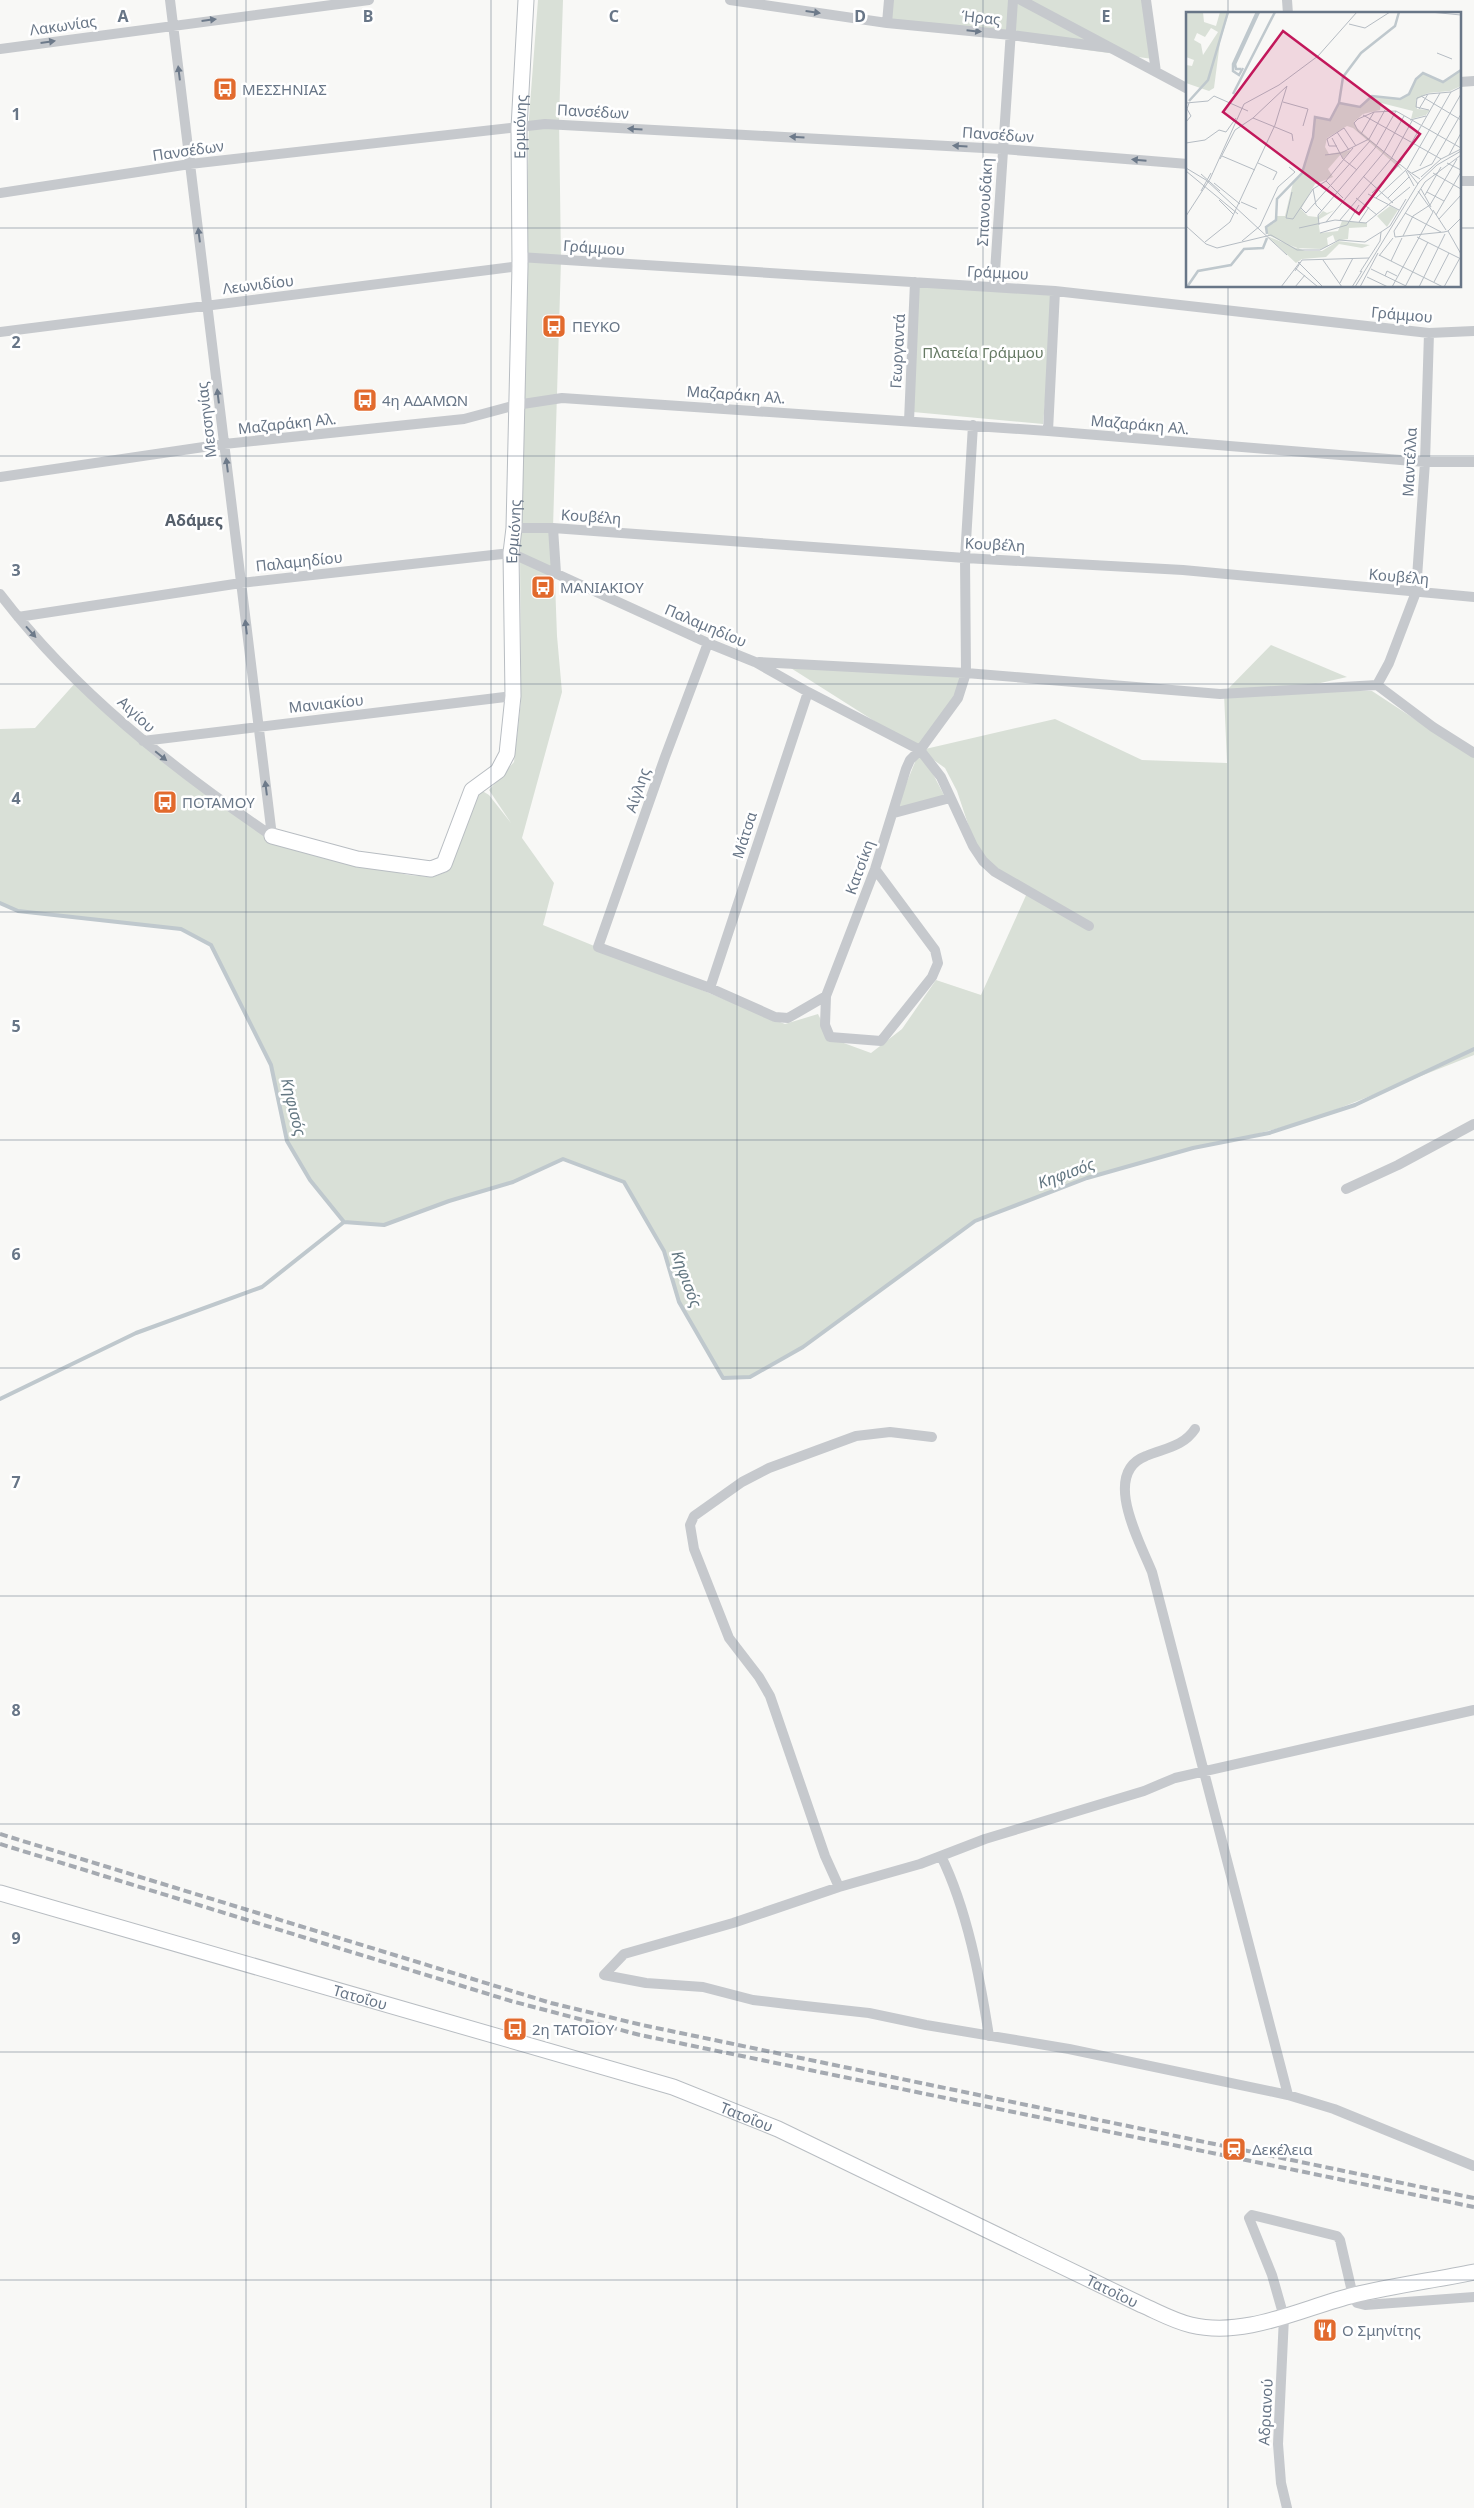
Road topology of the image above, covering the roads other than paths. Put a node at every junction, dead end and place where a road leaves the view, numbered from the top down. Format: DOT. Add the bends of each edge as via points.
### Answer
graph roads {
  1 [pos="170,0"];
  2 [pos="369,0"];
  3 [pos="526,0"];
  4 [pos="730,0"];
  5 [pos="889,0"];
  6 [pos="1013,0"];
  7 [pos="1021,0"];
  8 [pos="1146,0"];
  9 [pos="887,23"];
  10 [pos="173,25"];
  11 [pos="1011,35"];
  12 [pos="1111,48"];
  13 [pos="0,49"];
  14 [pos="1156,72"];
  15 [pos="1186,88"];
  16 [pos="519,128"];
  17 [pos="1002,149"];
  18 [pos="190,164"];
  19 [pos="1186,164"];
  20 [pos="0,193"];
  21 [pos="520,261"];
  22 [pos="915,282"];
  23 [pos="994,287"];
  24 [pos="1055,291"];
  25 [pos="207,306"];
  26 [pos="1474,331"];
  27 [pos="0,332"];
  28 [pos="1429,333"];
  29 [pos="516,405"];
  30 [pos="909,421"];
  31 [pos="973,425"];
  32 [pos="1048,431"];
  33 [pos="224,444"];
  34 [pos="1425,462"];
  35 [pos="1474,462"];
  36 [pos="0,477"];
  37 [pos="514,528"];
  38 [pos="554,528"];
  39 [pos="511,553"];
  40 [pos="965,558"];
  41 [pos="556,573"];
  42 [pos="241,583"];
  43 [pos="1416,592"];
  44 [pos="0,594"];
  45 [pos="1474,597"];
  46 [pos="18,617"];
  47 [pos="708,643"];
  48 [pos="756,662"];
  49 [pos="966,674"];
  50 [pos="1377,685"];
  51 [pos="808,692"];
  52 [pos="513,696"];
  53 [pos="258,726"];
  54 [pos="143,742"];
  55 [pos="920,750"];
  56 [pos="1474,753"];
  57 [pos="950,798"];
  58 [pos="894,813"];
  59 [pos="272,836"];
  60 [pos="876,869"];
  61 [pos="1089,926"];
  62 [pos="710,988"];
  63 [pos="826,996"];
  64 [pos="1474,1124"];
  65 [pos="1346,1189"];
  66 [pos="1195,1429"];
  67 [pos="932,1437"];
  68 [pos="1474,1710"];
  69 [pos="1203,1772"];
  70 [pos="941,1856"];
  71 [pos="839,1887"];
  72 [pos="0,1893"];
  73 [pos="989,2036"];
  74 [pos="1288,2095"];
  75 [pos="1474,2166"];
  76 [pos="1474,2272"];
  77 [pos="1352,2296"];
  78 [pos="1474,2297"];
  79 [pos="1284,2317"];
  80 [pos="1287,2508"];
  1 -- 10 [label="street, Μεσσηνίας"];
  10 -- 2 [label="street, Λακωνίας, one-way"];
  3 -- 16 [label="street, Ερμιόνης"];
  4 -- 9 [label="street, Ήρας, one-way"];
  5 -- 9 [label="street"];
  6 -- 11 [label="street, Σπανουδάκη"];
  7 -- 12 [label="street, Ήρας"];
  8 -- 14 [label="street"];
  9 -- 11 [label="street, Ήρας, one-way"];
  13 -- 10 [label="street, Λακωνίας, one-way"];
  18 -- 10 [label="street, Μεσσηνίας, one-way"];
  11 -- 12 [label="street, Ήρας"];
  11 -- 17 [label="street, Σπανουδάκη"];
  12 -- 14 [label="street, Ήρας"];
  14 -- 15 [label="street, Ήρας"];
  17 -- 16 [label="street, Πανσέδων, one-way" via="545,124"];
  16 -- 18 [label="street, Πανσέδων"];
  16 -- 21 [label="street, Ερμιόνης"];
  19 -- 17 [label="street, Πανσέδων, one-way"];
  17 -- 23 [label="street, Σπανουδάκη"];
  18 -- 20 [label="street, Πανσέδων"];
  25 -- 18 [label="street, Μεσσηνίας, one-way"];
  21 -- 22 [label="street, Γράμμου"];
  21 -- 25 [label="street, Λεωνιδίου"];
  21 -- 29 [label="street, Ερμιόνης"];
  22 -- 23 [label="street, Γράμμου"];
  22 -- 30 [label="street, Γεωργαντά"];
  23 -- 24 [label="street, Γράμμου"];
  24 -- 28 [label="street, Γράμμου"];
  24 -- 32 [label="street"];
  25 -- 27 [label="street, Λεωνιδίου"];
  33 -- 25 [label="street, Μεσσηνίας, one-way"];
  26 -- 28 [label="street, Γράμμου"];
  28 -- 34 [label="street, Μαντέλλα"];
  29 -- 30 [label="street, Μαζαράκη Αλ." via="570,398"];
  29 -- 33 [label="street, Μαζαράκη Αλ." via="464,419"];
  29 -- 37 [label="street, Ερμιόνης"];
  30 -- 31 [label="street, Μαζαράκη Αλ."];
  31 -- 32 [label="street, Μαζαράκη Αλ."];
  31 -- 40 [label="street"];
  32 -- 34 [label="street, Μαζαράκη Αλ."];
  33 -- 36 [label="street, Μαζαράκη Αλ."];
  42 -- 33 [label="street, Μεσσηνίας, one-way"];
  34 -- 35 [label="street, Μαζαράκη Αλ."];
  34 -- 43 [label="street, Μαντέλλα"];
  37 -- 38 [label="street, Κουβέλη"];
  37 -- 39 [label="street, Ερμιόνης"];
  38 -- 40 [label="street, Κουβέλη"];
  38 -- 41 [label="street"];
  39 -- 41 [label="street, Παλαμηδίου"];
  39 -- 42 [label="street, Παλαμηδίου"];
  39 -- 52 [label="street, Ερμιόνης"];
  40 -- 43 [label="street, Κουβέλη" via="1183,570"];
  40 -- 49 [label="street"];
  41 -- 47 [label="street, Παλαμηδίου"];
  42 -- 46 [label="street, Παλαμηδίου"];
  53 -- 42 [label="street, Μεσσηνίας, one-way"];
  43 -- 45 [label="street, Κουβέλη"];
  43 -- 50 [label="street, Μαντέλλα"];
  44 -- 46 [label="street, Αιγίου"];
  46 -- 54 [label="street, Αιγίου, one-way"];
  47 -- 48 [label="street, Παλαμηδίου"];
  47 -- 62 [label="street, Αίγλης" via="598,947"];
  48 -- 49 [label="street"];
  48 -- 51 [label="street, Παλαμηδίου"];
  49 -- 50 [label="street" via="1227,694"];
  49 -- 55 [label="street" via="958,698"];
  50 -- 56 [label="street"];
  51 -- 55 [label="street, Παλαμηδίου"];
  51 -- 62 [label="street, Μάτσα"];
  52 -- 53 [label="street, Μανιακίου"];
  52 -- 59 [label="street, Ερμιόνης" via="505,759 498,771 472,790 444,864 439,868 431,870 369,862"];
  53 -- 54 [label="street, Μανιακίου"];
  59 -- 53 [label="street, Μεσσηνίας, one-way"];
  54 -- 59 [label="street, Αιγίου, one-way" via="204,790"];
  55 -- 57 [label="street" via="941,777"];
  55 -- 58 [label="street, Κατσίκη" via="906,769"];
  57 -- 58 [label="street"];
  57 -- 61 [label="street" via="983,861 995,872"];
  58 -- 60 [label="street, Κατσίκη"];
  60 -- 63 [label="street, Κατσίκη"];
  60 -- 63 [label="street, Κατσίκη" via="935,950 937,967 915,1001 881,1041 830,1037 825,1025"];
  62 -- 63 [label="street" via="783,1019"];
  64 -- 65 [label="street"];
  66 -- 69 [label="street" via="1188,1439 1176,1446 1144,1456 1132,1464 1125,1476 1124,1494 1152,1572"];
  67 -- 71 [label="street" via="878,1432 800,1455 742,1482 694,1516 690,1525 694,1549 729,1638 770,1696 825,1856"];
  68 -- 69 [label="street"];
  69 -- 70 [label="street" via="1175,1778 1144,1791 985,1839"];
  69 -- 74 [label="street"];
  70 -- 71 [label="street"];
  70 -- 73 [label="street" via="957,1893"];
  71 -- 73 [label="street" via="733,1923 624,1954 604,1975 646,1983 703,1987 753,2000 869,2013"];
  72 -- 79 [label="street, Τατοΐου" via="672,2087 778,2129 1179,2322 1224,2328"];
  73 -- 74 [label="street" via="1069,2049"];
  74 -- 75 [label="street" via="1334,2109"];
  76 -- 77 [label="street, Τατοΐου"];
  77 -- 78 [label="street" via="1357,2303 1365,2305"];
  77 -- 79 [label="street, Τατοΐου"];
  77 -- 79 [label="street" via="1337,2236 1252,2215 1249,2222 1272,2275"];
  79 -- 80 [label="street, Αδριανού" via="1278,2444"];
}
